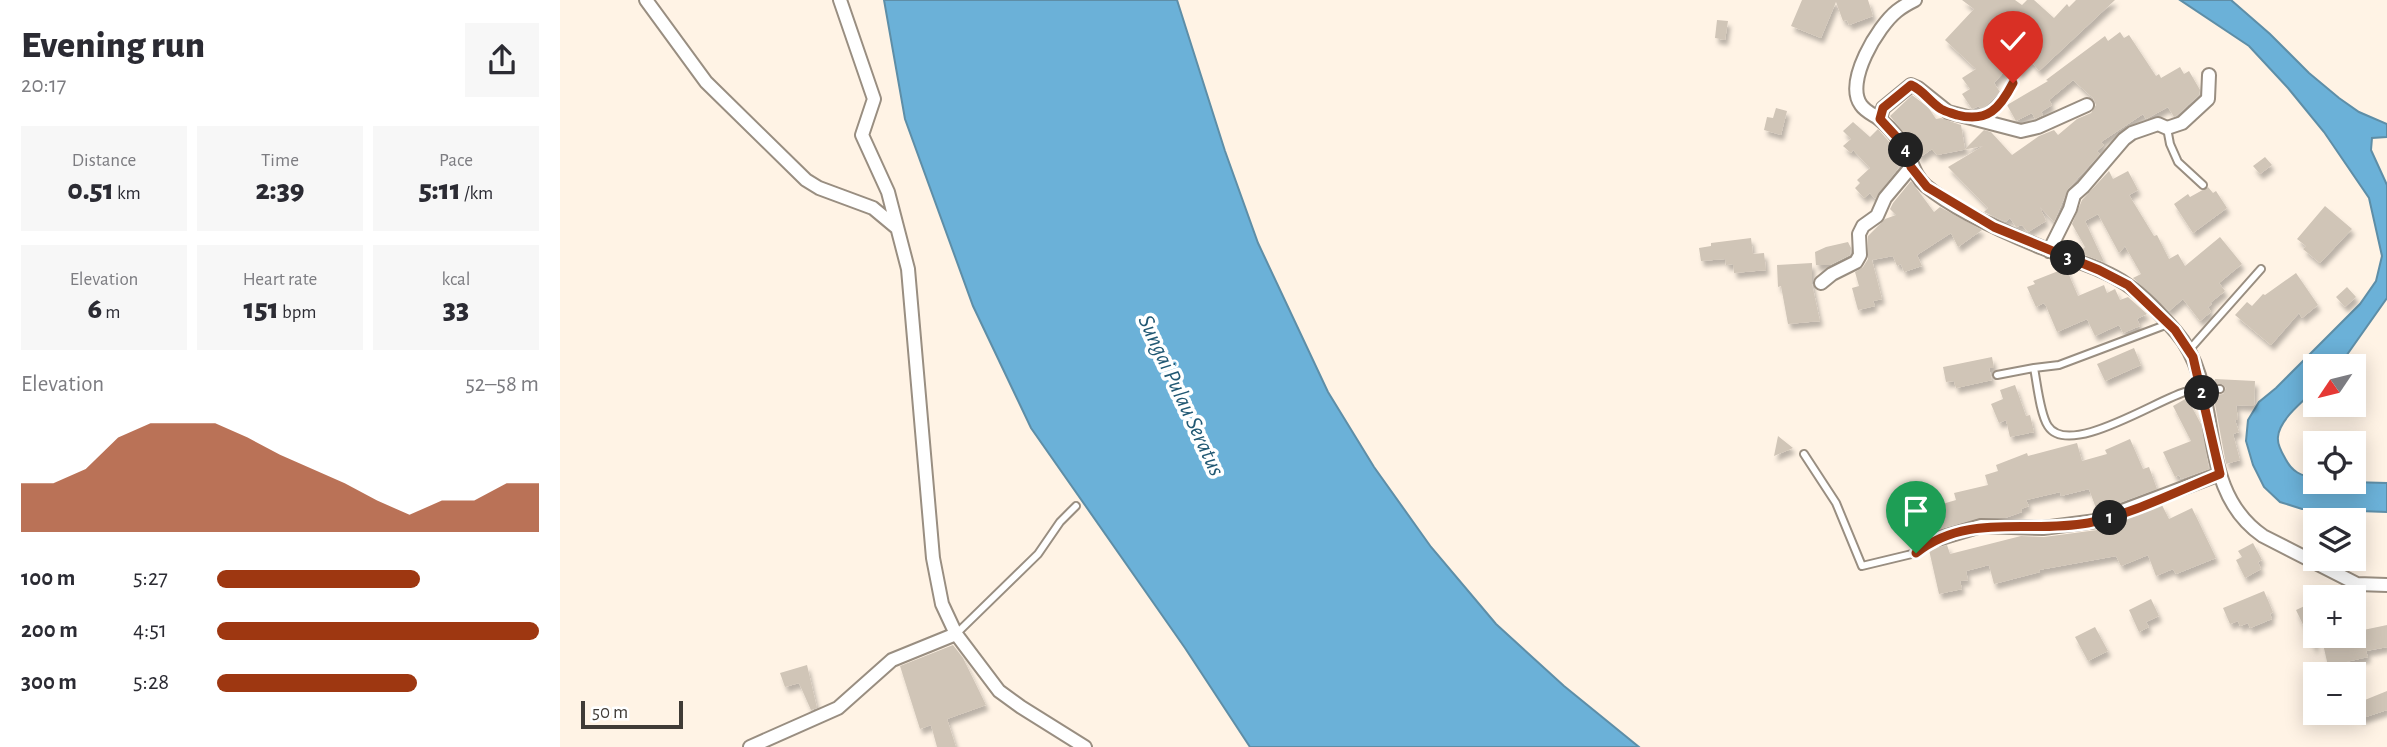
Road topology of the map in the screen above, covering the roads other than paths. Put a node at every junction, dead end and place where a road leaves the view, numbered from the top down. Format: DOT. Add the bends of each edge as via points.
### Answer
graph roads {
  1 [pos="646,0"];
  2 [pos="840,0"];
  3 [pos="1915,0"];
  4 [pos="2209,75"];
  5 [pos="2087,105"];
  6 [pos="1880,119"];
  7 [pos="2167,128"];
  8 [pos="1911,167"];
  9 [pos="2203,185"];
  10 [pos="899,229"];
  11 [pos="2049,251"];
  12 [pos="2261,269"];
  13 [pos="1821,282"];
  14 [pos="2169,324"];
  15 [pos="2190,349"];
  16 [pos="2034,368"];
  17 [pos="1997,375"];
  18 [pos="2221,389"];
  19 [pos="2202,390"];
  20 [pos="1804,454"];
  21 [pos="2220,474"];
  22 [pos="1076,506"];
  23 [pos="1931,541"];
  24 [pos="2387,585"];
  25 [pos="956,634"];
  26 [pos="750,747"];
  27 [pos="1085,747"];
  1 -- 10 [label="street" via="712,89 806,180 873,208"];
  2 -- 10 [label="street" via="874,99 863,138 886,186"];
  3 -- 6 [label="street" via="1897,10 1883,26 1857,81 1861,106"];
  4 -- 7 [label="street" via="2208,99 2182,123"];
  5 -- 6 [label="street" via="2028,131 2014,130 1942,110 1911,85 1883,108"];
  6 -- 8 [label="street" via="1902,143"];
  7 -- 9 [label="lane" via="2178,162"];
  7 -- 11 [label="street" via="2158,124 2124,139 2074,195"];
  8 -- 11 [label="street" via="1939,195 1994,227"];
  8 -- 13 [label="street" via="1885,198 1877,216 1863,226 1856,262"];
  10 -- 25 [label="street" via="911,287 935,576"];
  11 -- 14 [label="street" via="2128,285"];
  12 -- 15 [label="lane"];
  14 -- 15 [label="street"];
  14 -- 16 [label="lane" via="2059,365"];
  15 -- 19 [label="street"];
  16 -- 17 [label="lane"];
  16 -- 19 [label="lane" via="2046,425 2063,435 2098,431 2187,391"];
  18 -- 19 [label="lane"];
  19 -- 21 [label="street"];
  20 -- 23 [label="lane" via="1836,503 1862,566 1916,553"];
  21 -- 23 [label="street" via="2096,521 2043,528 1981,526"];
  21 -- 24 [label="street" via="2230,500 2249,527 2357,584"];
  22 -- 25 [label="lane" via="1038,554"];
  25 -- 26 [label="street" via="892,660 838,708"];
  25 -- 27 [label="street" via="1006,696"];
}
